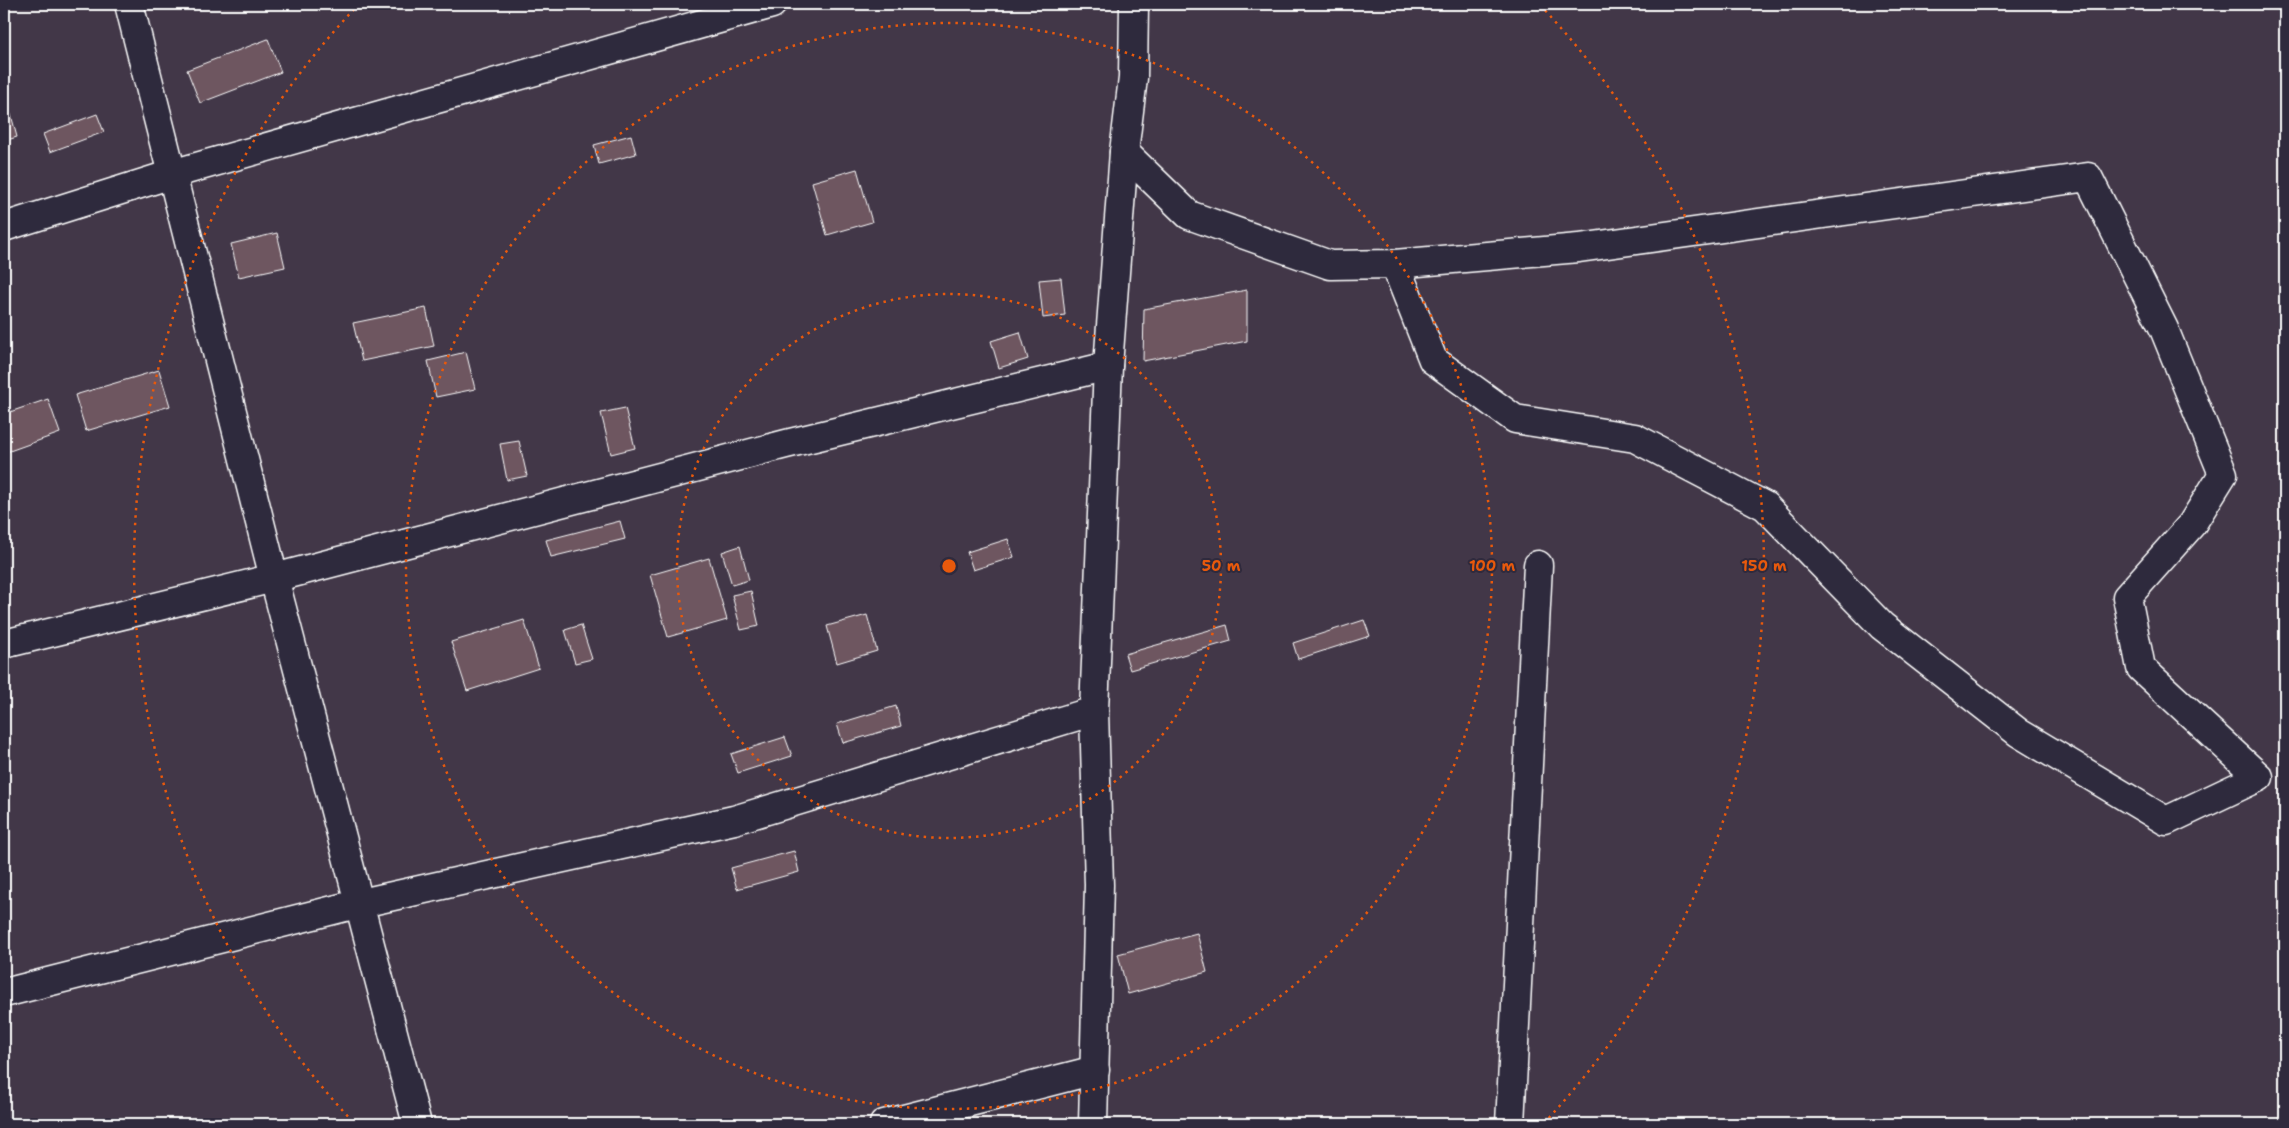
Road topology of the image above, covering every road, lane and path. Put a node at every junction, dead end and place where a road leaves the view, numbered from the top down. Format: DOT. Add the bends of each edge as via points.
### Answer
graph roads {
  1 [pos="129,4"];
  2 [pos="772,4"];
  3 [pos="1134,4"];
  4 [pos="1124,152"];
  5 [pos="172,174"];
  6 [pos="4,227"];
  7 [pos="1395,264"];
  8 [pos="1108,366"];
  9 [pos="1538,565"];
  10 [pos="274,578"];
  11 [pos="4,644"];
  12 [pos="1094,711"];
  13 [pos="357,904"];
  14 [pos="4,994"];
  15 [pos="1095,1070"];
  16 [pos="416,1124"];
  17 [pos="884,1124"];
  18 [pos="1093,1124"];
  19 [pos="1510,1124"];
  1 -- 5 [label="street"];
  2 -- 5 [label="street"];
  3 -- 4 [label="street" via="1133,78"];
  4 -- 7 [label="street" via="1188,215 1330,265"];
  4 -- 8 [label="street"];
  5 -- 6 [label="street"];
  5 -- 10 [label="street"];
  7 -- 7 [label="street" via="1579,248 2088,177 2164,329 2223,474 2192,524 2127,597 2141,668 2259,777 2166,821 2019,733 1882,626 1765,506 1635,438 1515,419 1470,387 1433,360"];
  8 -- 10 [label="street" via="786,444"];
  8 -- 12 [label="street"];
  9 -- 19 [label="street"];
  10 -- 11 [label="street"];
  10 -- 13 [label="street"];
  12 -- 13 [label="street" via="734,820"];
  12 -- 15 [label="street" via="1099,885"];
  13 -- 14 [label="street"];
  13 -- 16 [label="street"];
  15 -- 17 [label="street"];
  15 -- 18 [label="street"];
}
